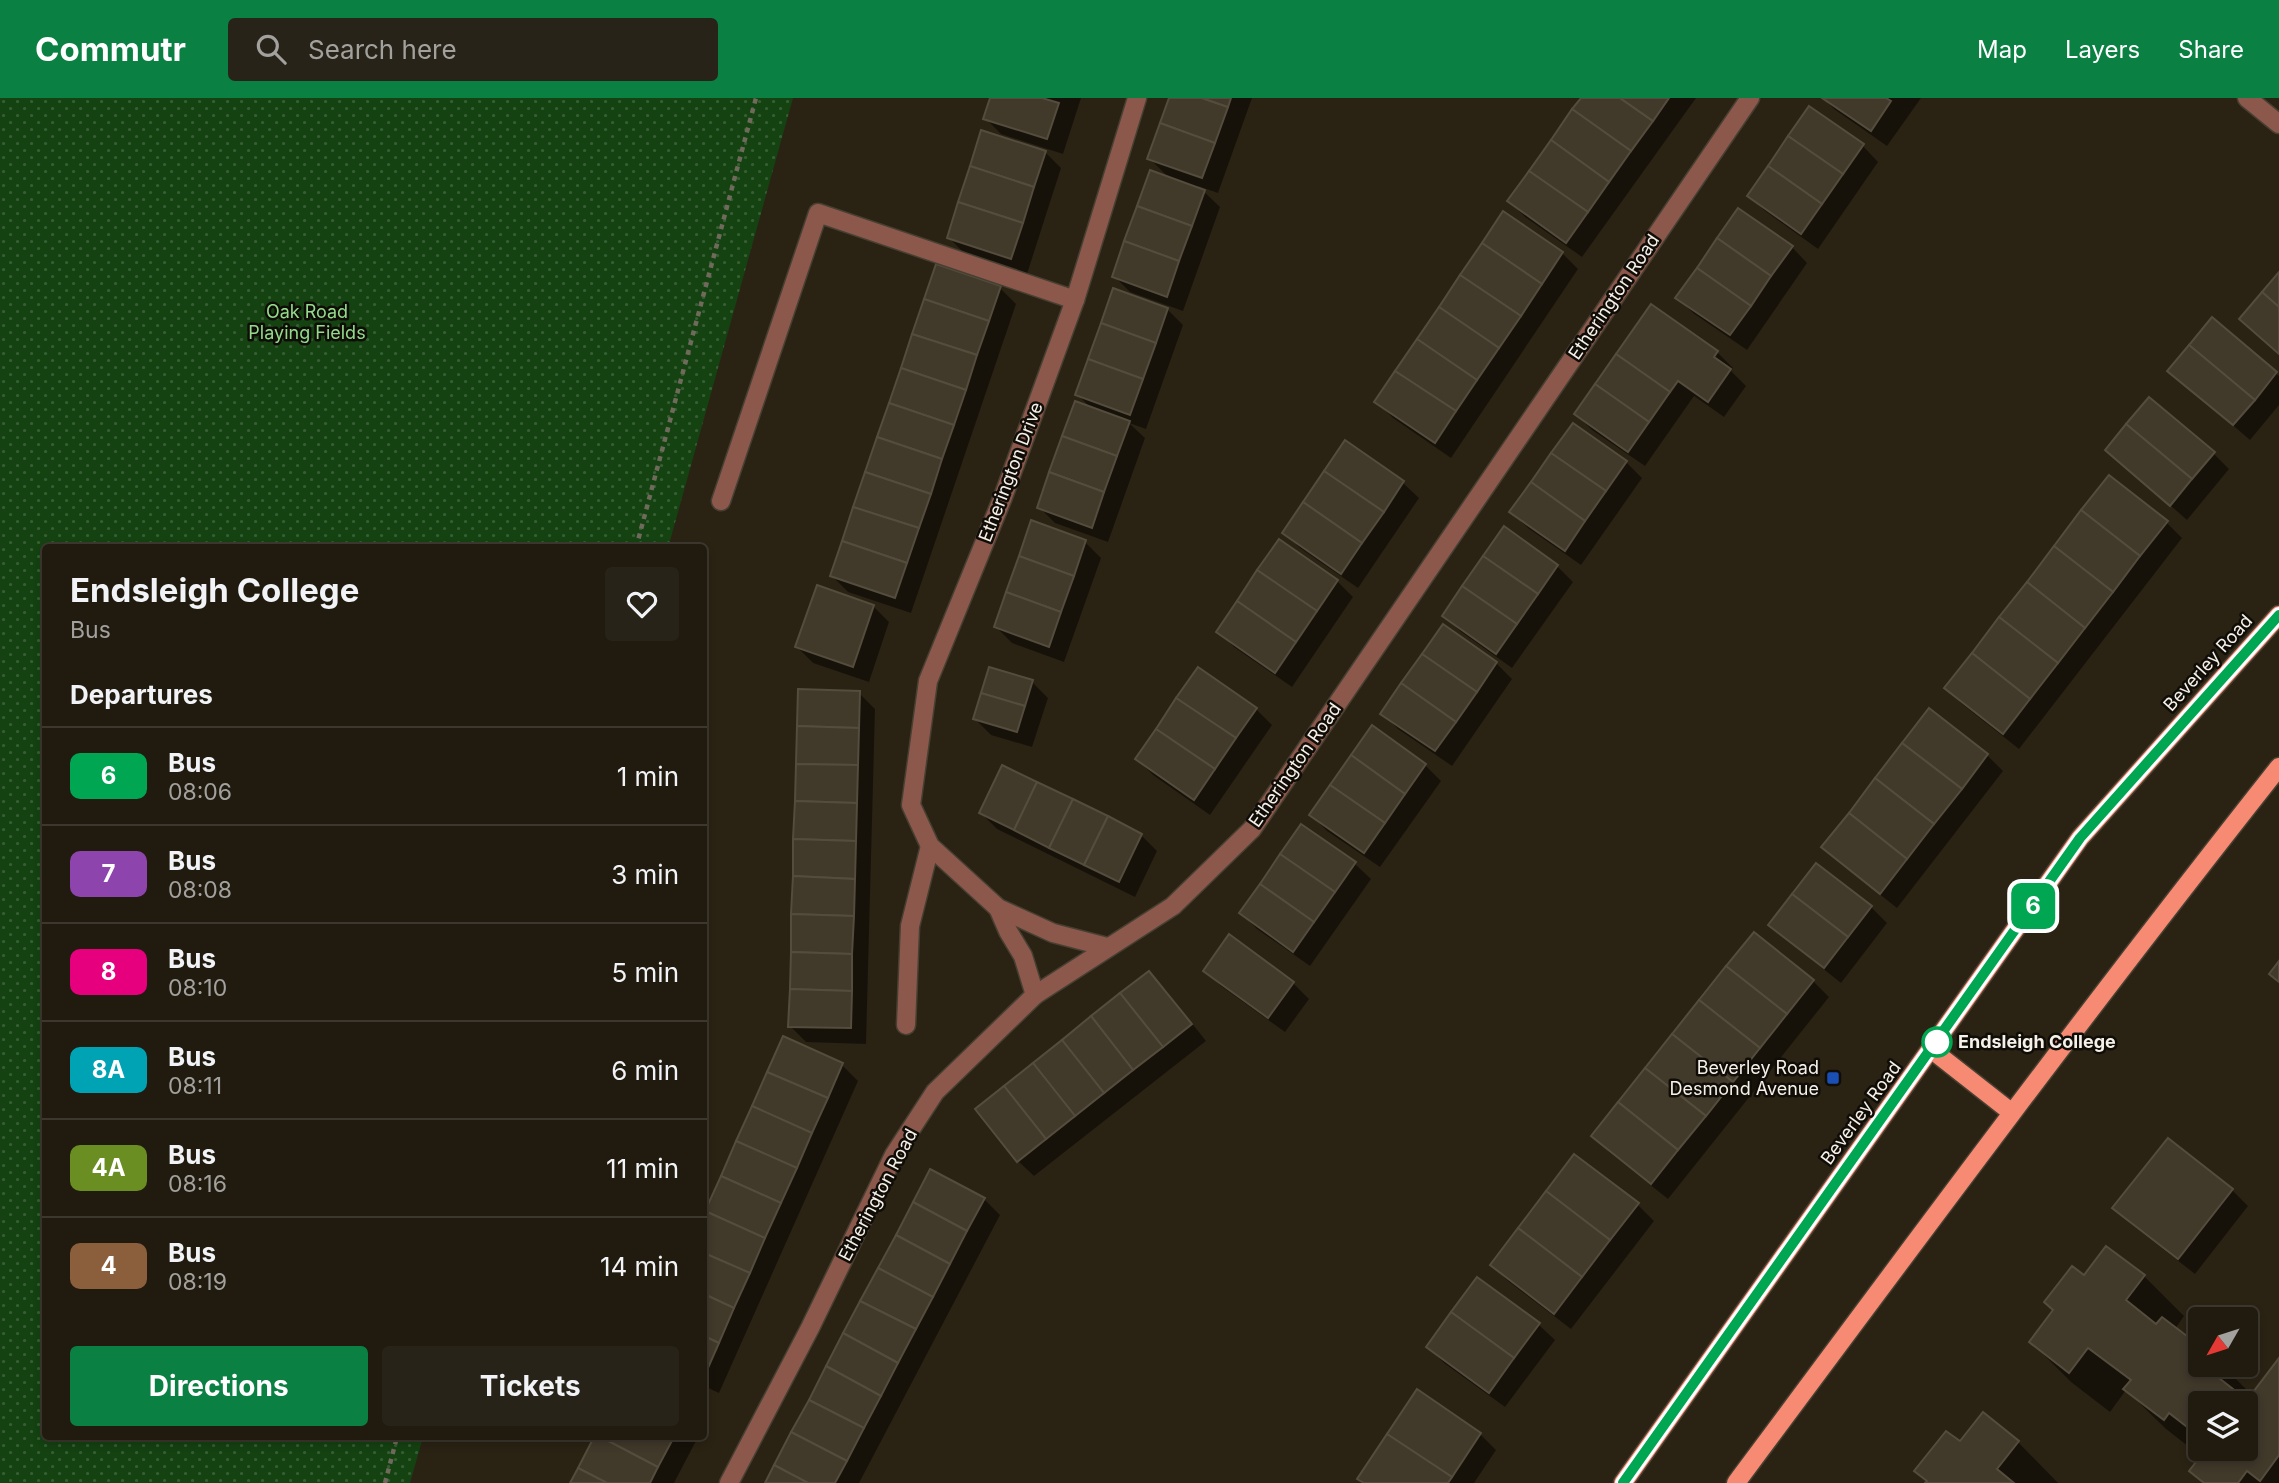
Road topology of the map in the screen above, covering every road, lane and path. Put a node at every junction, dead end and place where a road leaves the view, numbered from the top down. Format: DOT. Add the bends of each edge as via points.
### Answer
graph roads {
  1 [pos="756,98"];
  2 [pos="1138,98"];
  3 [pos="1750,98"];
  4 [pos="2247,98"];
  5 [pos="2279,124"];
  6 [pos="1076,300"];
  7 [pos="721,501"];
  8 [pos="637,544"];
  9 [pos="2279,615"];
  10 [pos="2279,767"];
  11 [pos="930,846"];
  12 [pos="998,908"];
  13 [pos="1107,947"];
  14 [pos="1035,995"];
  15 [pos="906,1025"];
  16 [pos="1932,1050"];
  17 [pos="2011,1112"];
  18 [pos="396,1440"];
  19 [pos="385,1483"];
  20 [pos="729,1483"];
  21 [pos="1623,1483"];
  22 [pos="1736,1483"];
  1 -- 8 [label="path"];
  2 -- 6 [label="street, Etherington Drive"];
  3 -- 13 [label="street, Etherington Road" via="1252,829 1173,906"];
  4 -- 5 [label="street"];
  6 -- 7 [label="street" via="818,213"];
  6 -- 11 [label="street, Etherington Drive" via="928,681 911,805"];
  9 -- 16 [label="main road, Beverley Road" via="2080,838"];
  10 -- 17 [label="main road"];
  11 -- 12 [label="street, Etherington Drive"];
  11 -- 15 [label="street" via="910,926"];
  12 -- 13 [label="street, Etherington Drive" via="1053,933"];
  12 -- 14 [label="street, Etherington Drive" via="1023,956"];
  13 -- 14 [label="street, Etherington Road"];
  14 -- 20 [label="street, Etherington Road" via="935,1092 894,1155"];
  16 -- 17 [label="main road"];
  16 -- 21 [label="main road, Beverley Road"];
  17 -- 22 [label="main road"];
  18 -- 19 [label="path"];
}
